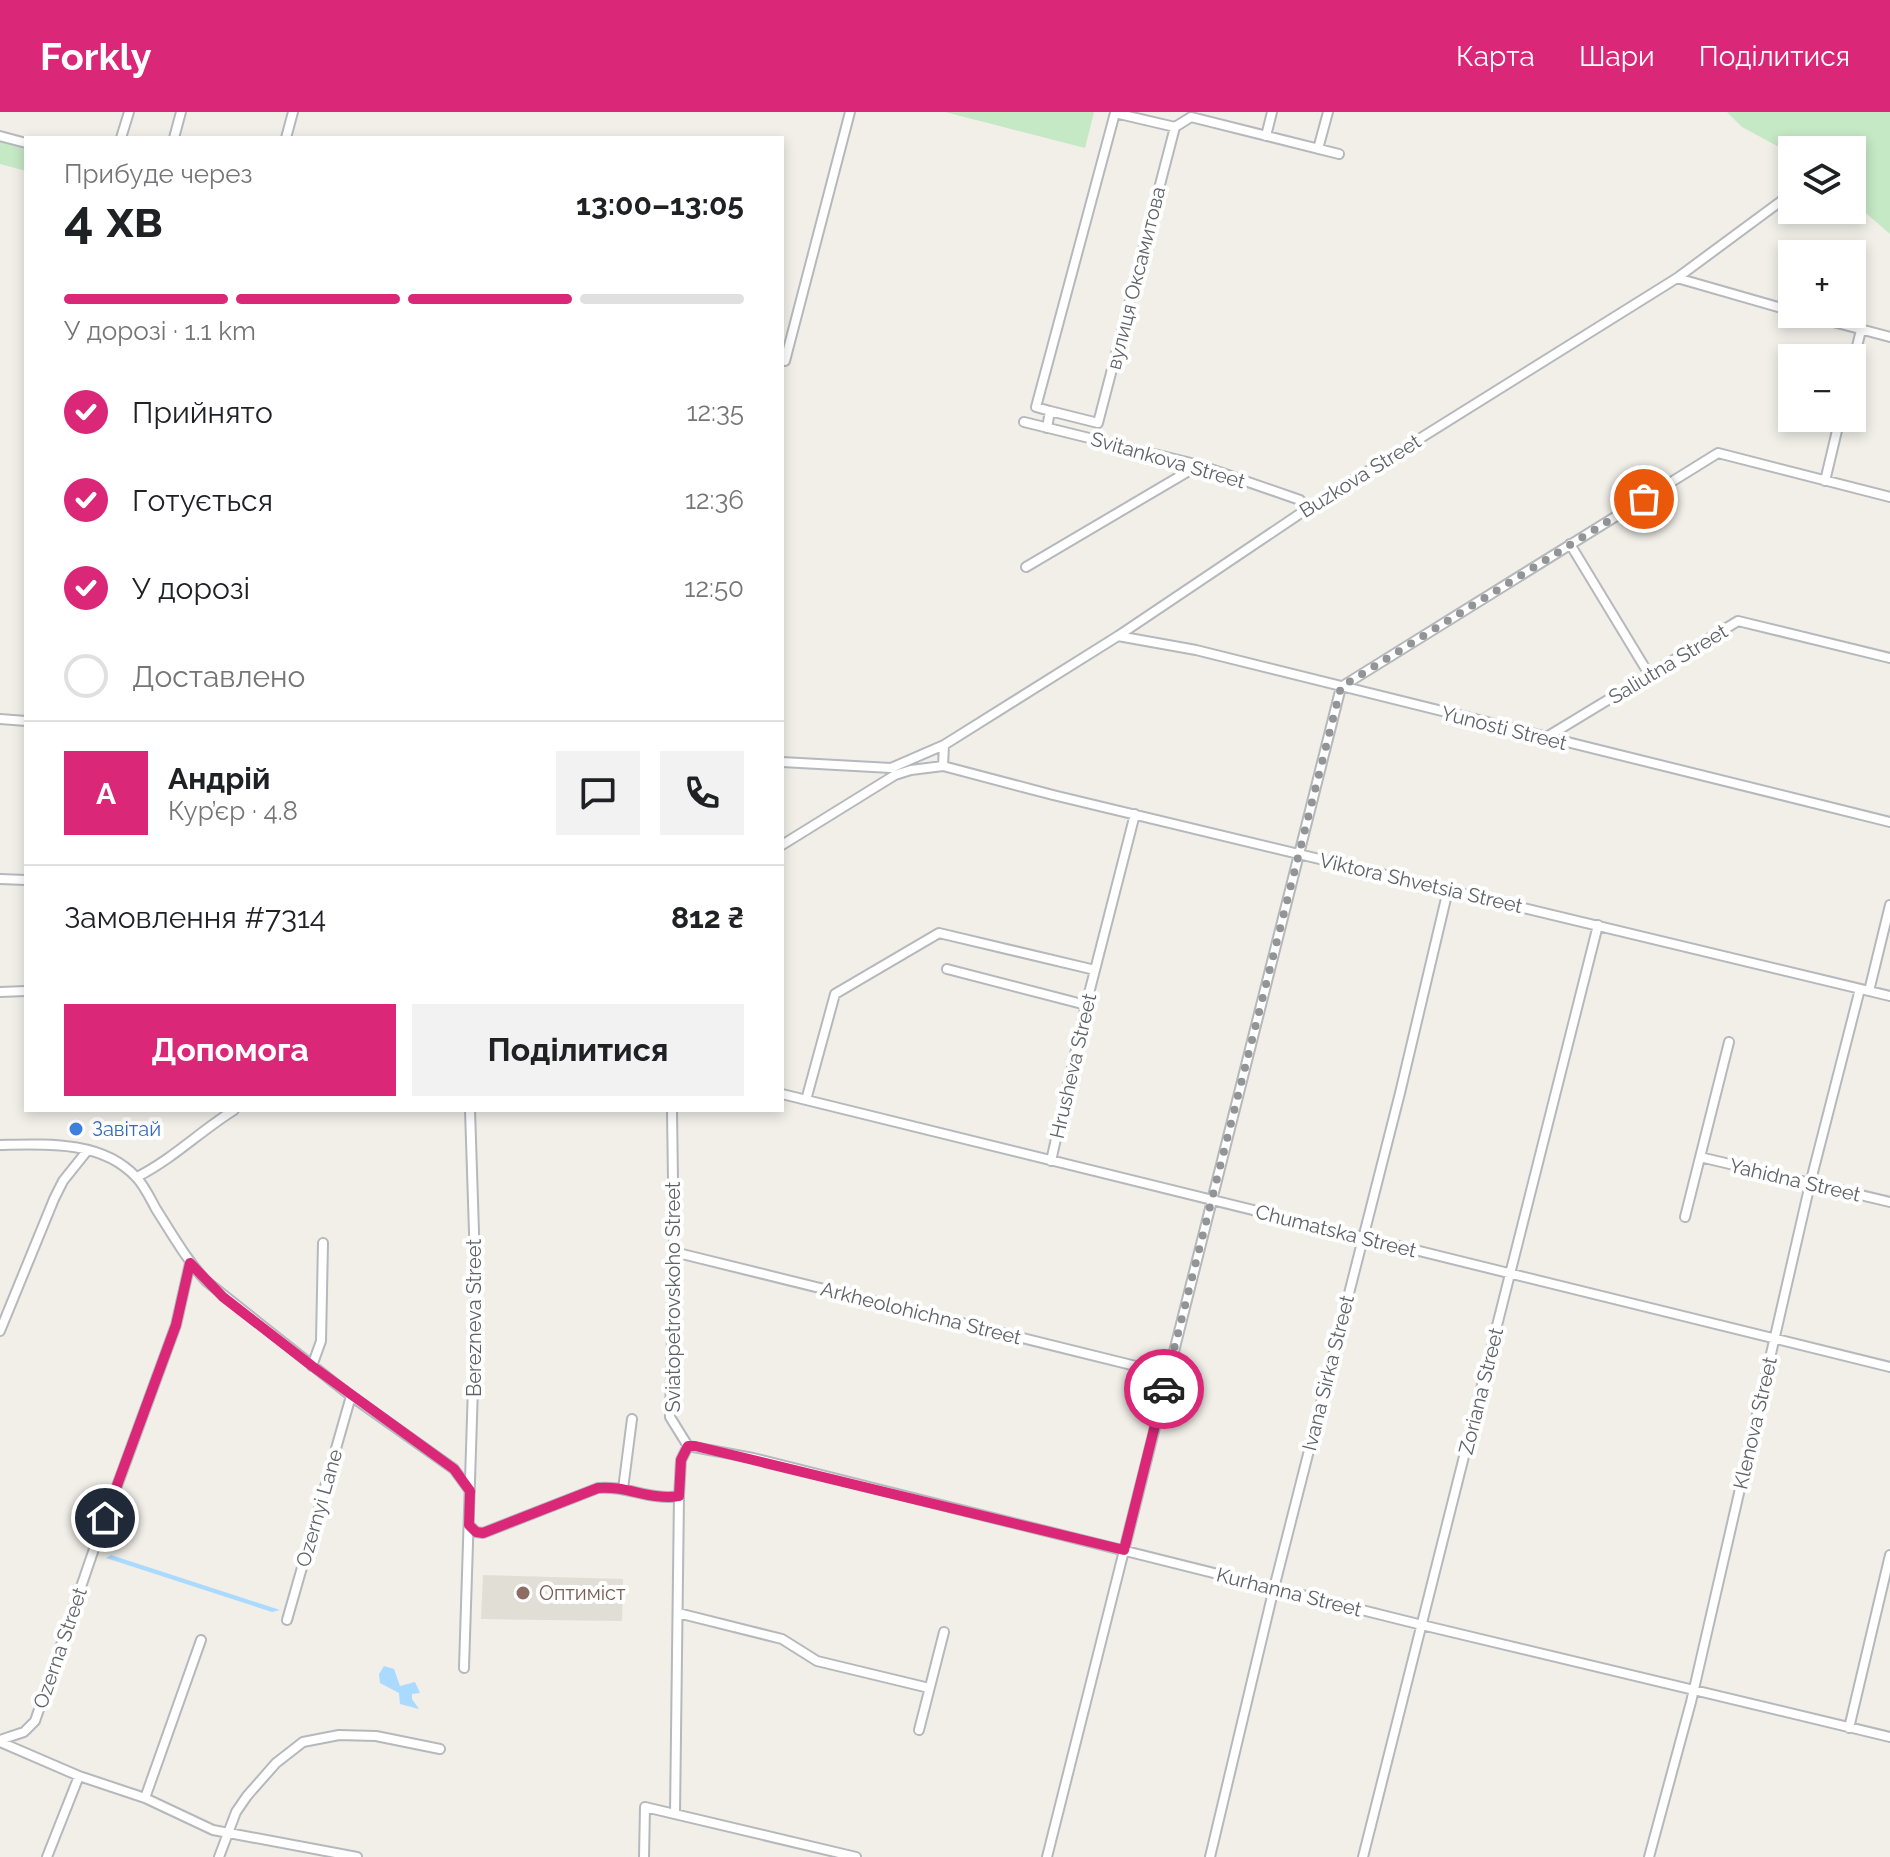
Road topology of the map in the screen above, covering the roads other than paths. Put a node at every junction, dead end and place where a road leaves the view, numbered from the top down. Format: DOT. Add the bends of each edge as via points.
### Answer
graph roads {
  1 [pos="129,112"];
  2 [pos="181,112"];
  3 [pos="293,112"];
  4 [pos="850,112"];
  5 [pos="1272,112"];
  6 [pos="1328,112"];
  7 [pos="1115,113"];
  8 [pos="1210,117"];
  9 [pos="1175,127"];
  10 [pos="0,136"];
  11 [pos="122,136"];
  12 [pos="175,136"];
  13 [pos="287,136"];
  14 [pos="1266,136"];
  15 [pos="24,142"];
  16 [pos="1318,149"];
  17 [pos="1339,154"];
  18 [pos="1778,203"];
  19 [pos="1677,278"];
  20 [pos="1778,307"];
  21 [pos="1854,328"];
  22 [pos="1861,330"];
  23 [pos="1890,337"];
  24 [pos="1858,344"];
  25 [pos="784,361"];
  26 [pos="1050,411"];
  27 [pos="1024,422"];
  28 [pos="1047,428"];
  29 [pos="1837,432"];
  30 [pos="1199,465"];
  31 [pos="1825,481"];
  32 [pos="1890,497"];
  33 [pos="1307,509"];
  34 [pos="1570,544"];
  35 [pos="1026,567"];
  36 [pos="1118,636"];
  37 [pos="1890,658"];
  38 [pos="1650,676"];
  39 [pos="1341,687"];
  40 [pos="0,719"];
  41 [pos="24,721"];
  42 [pos="1545,738"];
  43 [pos="944,745"];
  44 [pos="784,762"];
  45 [pos="943,766"];
  46 [pos="1135,814"];
  47 [pos="1890,822"];
  48 [pos="784,844"];
  49 [pos="1299,854"];
  50 [pos="0,879"];
  51 [pos="24,880"];
  52 [pos="1448,890"];
  53 [pos="1890,905"];
  54 [pos="1598,925"];
  55 [pos="947,969"];
  56 [pos="1095,970"];
  57 [pos="1864,990"];
  58 [pos="24,991"];
  59 [pos="0,992"];
  60 [pos="1890,996"];
  61 [pos="1086,1005"];
  62 [pos="1729,1042"];
  63 [pos="784,1094"];
  64 [pos="806,1100"];
  65 [pos="231,1112"];
  66 [pos="470,1112"];
  67 [pos="672,1112"];
  68 [pos="0,1145"];
  69 [pos="87,1151"];
  70 [pos="1700,1157"];
  71 [pos="1051,1161"];
  72 [pos="137,1177"];
  73 [pos="1810,1184"];
  74 [pos="1212,1200"];
  75 [pos="1890,1202"];
  76 [pos="1685,1217"];
  77 [pos="1362,1239"];
  78 [pos="323,1243"];
  79 [pos="674,1252"];
  80 [pos="190,1263"];
  81 [pos="1509,1274"];
  82 [pos="0,1331"];
  83 [pos="1774,1340"];
  84 [pos="312,1366"];
  85 [pos="1890,1367"];
  86 [pos="1168,1374"];
  87 [pos="351,1396"];
  88 [pos="632,1419"];
  89 [pos="688,1446"];
  90 [pos="623,1489"];
  91 [pos="470,1491"];
  92 [pos="679,1496"];
  93 [pos="469,1525"];
  94 [pos="1124,1550"];
  95 [pos="1890,1555"];
  96 [pos="1274,1588"];
  97 [pos="678,1613"];
  98 [pos="287,1620"];
  99 [pos="1422,1625"];
  100 [pos="944,1632"];
  101 [pos="201,1640"];
  102 [pos="464,1668"];
  103 [pos="929,1688"];
  104 [pos="1693,1688"];
  105 [pos="1849,1728"];
  106 [pos="919,1730"];
  107 [pos="1890,1737"];
  108 [pos="0,1741"];
  109 [pos="440,1749"];
  110 [pos="79,1776"];
  111 [pos="145,1798"];
  112 [pos="675,1814"];
  113 [pos="229,1831"];
  114 [pos="47,1857"];
  115 [pos="219,1857"];
  116 [pos="357,1857"];
  117 [pos="644,1857"];
  118 [pos="856,1857"];
  119 [pos="1047,1857"];
  120 [pos="1210,1857"];
  121 [pos="1363,1857"];
  122 [pos="1649,1857"];
  1 -- 11 [label="street"];
  2 -- 12 [label="street"];
  3 -- 13 [label="street"];
  4 -- 25 [label="street"];
  5 -- 14 [label="street"];
  6 -- 16 [label="street"];
  7 -- 9 [label="street"];
  7 -- 26 [label="street" via="1036,407"];
  8 -- 9 [label="street" via="1191,117"];
  8 -- 14 [label="street"];
  9 -- 26 [label="street, вулиця Оксамитова" via="1098,423"];
  10 -- 15 [label="street"];
  14 -- 16 [label="street"];
  16 -- 17 [label="street"];
  18 -- 19 [label="street, Buzkova Street"];
  19 -- 20 [label="street"];
  19 -- 33 [label="street, Buzkova Street"];
  21 -- 22 [label="street"];
  22 -- 23 [label="street"];
  22 -- 24 [label="street"];
  26 -- 28 [label="street"];
  27 -- 28 [label="street, Svitankova Street"];
  28 -- 30 [label="street, Svitankova Street"];
  29 -- 31 [label="street"];
  30 -- 33 [label="street, Svitankova Street" via="1300,500"];
  30 -- 35 [label="street"];
  31 -- 32 [label="street"];
  31 -- 34 [label="street" via="1718,453"];
  33 -- 36 [label="street, Buzkova Street"];
  34 -- 38 [label="street"];
  34 -- 39 [label="street"];
  36 -- 39 [label="street, Yunosti Street"];
  36 -- 43 [label="street, Buzkova Street"];
  37 -- 38 [label="street, Saliutna Street" via="1738,621"];
  38 -- 42 [label="street, Saliutna Street"];
  39 -- 42 [label="street, Yunosti Street"];
  39 -- 49 [label="street"];
  40 -- 41 [label="street"];
  42 -- 47 [label="street, Yunosti Street"];
  43 -- 44 [label="street, Buzkova Street" via="881,769"];
  43 -- 45 [label="street"];
  45 -- 46 [label="street, Viktora Shvetsia Street"];
  45 -- 48 [label="street, Viktora Shvetsia Street" via="895,775"];
  46 -- 49 [label="street, Viktora Shvetsia Street"];
  46 -- 56 [label="street, Hrusheva Street"];
  49 -- 52 [label="street, Viktora Shvetsia Street"];
  49 -- 74 [label="street"];
  50 -- 51 [label="street"];
  52 -- 54 [label="street, Viktora Shvetsia Street"];
  52 -- 77 [label="street, Ivana Sirka Street"];
  53 -- 57 [label="street, Klenova Street"];
  54 -- 57 [label="street, Viktora Shvetsia Street"];
  54 -- 81 [label="street, Zoriana Street"];
  55 -- 61 [label="street"];
  56 -- 61 [label="street, Hrusheva Street"];
  56 -- 64 [label="street, Hrusheva Street" via="939,933 835,994"];
  57 -- 60 [label="street, Viktora Shvetsia Street"];
  57 -- 73 [label="street, Klenova Street"];
  58 -- 59 [label="street"];
  61 -- 71 [label="street, Hrusheva Street"];
  62 -- 70 [label="street"];
  63 -- 64 [label="street, Chumatska Street"];
  64 -- 71 [label="street, Chumatska Street"];
  65 -- 72 [label="street" via="168,1161"];
  66 -- 91 [label="street, Berezneva Street" via="476,1293"];
  67 -- 79 [label="street, Sviatopetrovskoho Street"];
  68 -- 69 [label="street" via="60,1144"];
  69 -- 72 [label="street"];
  69 -- 82 [label="street" via="54,1199"];
  70 -- 73 [label="street, Yahidna Street"];
  70 -- 76 [label="street"];
  71 -- 74 [label="street, Chumatska Street"];
  72 -- 80 [label="street"];
  73 -- 75 [label="street, Yahidna Street"];
  73 -- 83 [label="street, Klenova Street"];
  74 -- 77 [label="street, Chumatska Street"];
  74 -- 86 [label="street"];
  77 -- 81 [label="street, Chumatska Street"];
  77 -- 96 [label="street, Ivana Sirka Street"];
  78 -- 84 [label="street" via="321,1341"];
  79 -- 86 [label="street, Arkheolohichna Street"];
  79 -- 89 [label="street, Sviatopetrovskoho Street" via="670,1417"];
  80 -- 84 [label="street" via="223,1297"];
  80 -- 108 [label="street, Ozerna Street" via="176,1325 35,1721 24,1732"];
  81 -- 83 [label="street, Chumatska Street"];
  81 -- 99 [label="street, Zoriana Street"];
  83 -- 85 [label="street, Chumatska Street"];
  83 -- 104 [label="street, Klenova Street"];
  84 -- 87 [label="street"];
  86 -- 94 [label="street"];
  87 -- 91 [label="street" via="454,1469"];
  87 -- 98 [label="street, Ozernyi Lane"];
  88 -- 90 [label="street"];
  89 -- 92 [label="street" via="681,1460"];
  89 -- 94 [label="street, Kurhanna Street"];
  90 -- 92 [label="street" via="660,1498"];
  90 -- 93 [label="street" via="598,1488 483,1533"];
  91 -- 93 [label="street, Berezneva Street"];
  92 -- 97 [label="street"];
  93 -- 102 [label="street, Berezneva Street"];
  94 -- 96 [label="street, Kurhanna Street"];
  94 -- 119 [label="street"];
  95 -- 105 [label="street"];
  96 -- 99 [label="street, Kurhanna Street"];
  96 -- 120 [label="street, Ivana Sirka Street"];
  97 -- 103 [label="street" via="782,1639 817,1661"];
  97 -- 112 [label="street"];
  99 -- 104 [label="street, Kurhanna Street"];
  99 -- 121 [label="street, Zoriana Street"];
  100 -- 103 [label="street"];
  101 -- 111 [label="street"];
  103 -- 106 [label="street"];
  104 -- 105 [label="street, Kurhanna Street"];
  104 -- 122 [label="street, Klenova Street"];
  105 -- 107 [label="street, Kurhanna Street"];
  108 -- 110 [label="street, Ozerna Street"];
  109 -- 113 [label="street" via="376,1736 339,1735 303,1742 247,1796"];
  110 -- 111 [label="street, Ozerna Street"];
  110 -- 114 [label="street"];
  111 -- 113 [label="street, Ozerna Street" via="213,1830"];
  112 -- 117 [label="street" via="645,1807"];
  112 -- 118 [label="street"];
  113 -- 115 [label="street"];
  113 -- 116 [label="street, Ozerna Street"];
}
